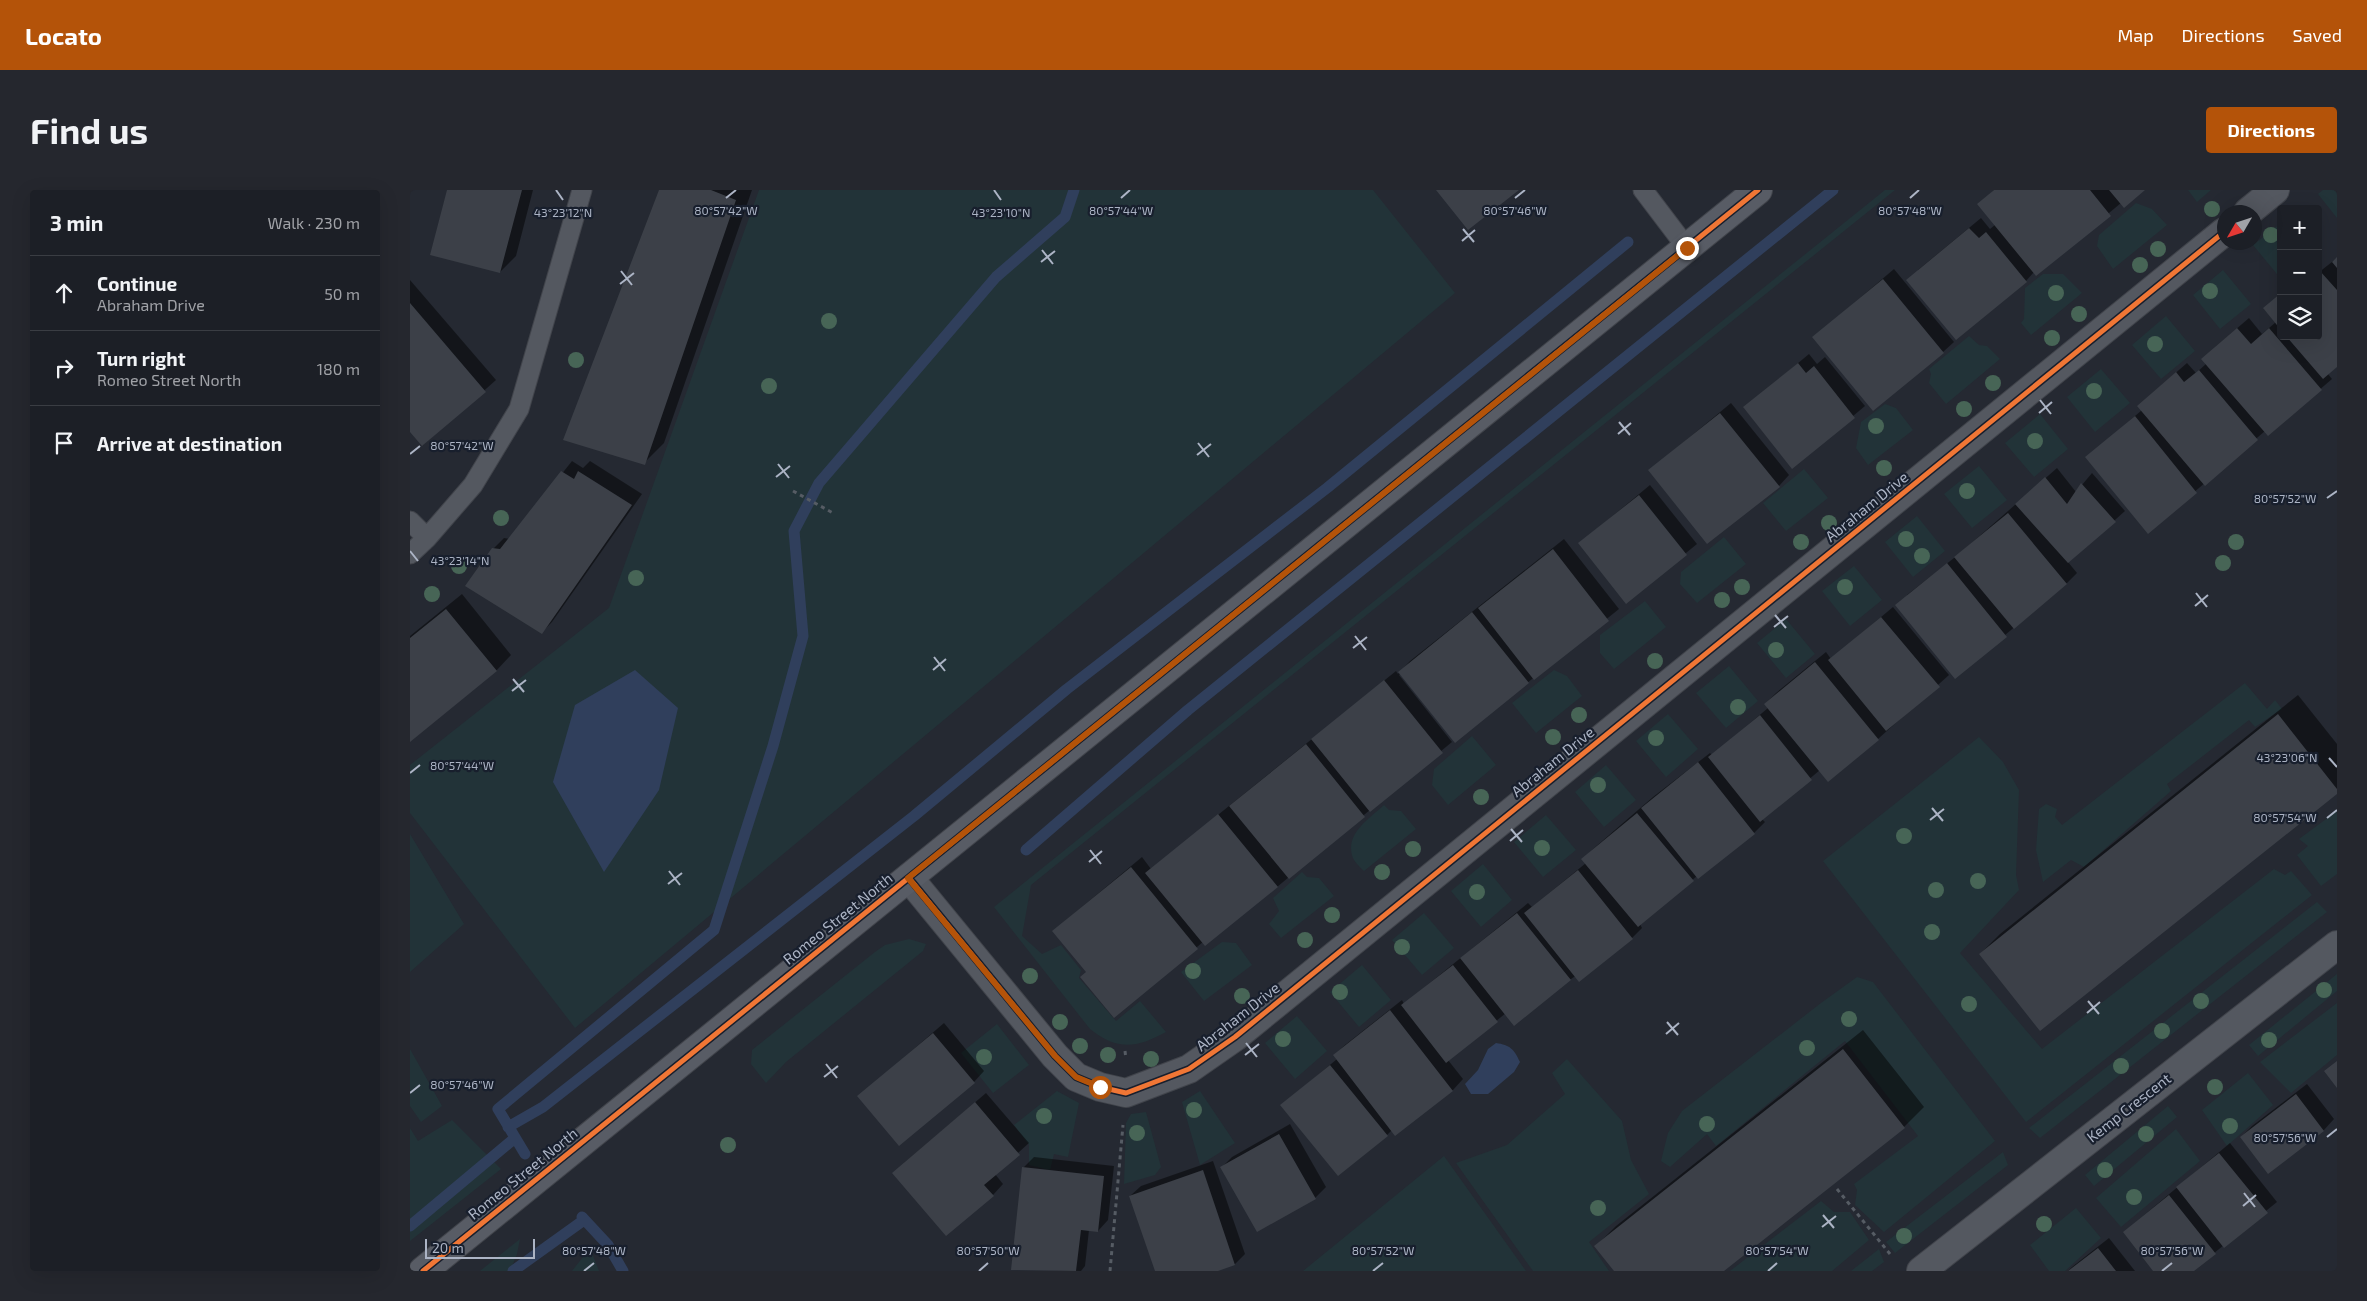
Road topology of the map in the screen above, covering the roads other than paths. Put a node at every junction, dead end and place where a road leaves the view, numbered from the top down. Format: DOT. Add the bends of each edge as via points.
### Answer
graph roads {
  1 [pos="582,190"];
  2 [pos="1642,190"];
  3 [pos="1758,190"];
  4 [pos="2276,190"];
  5 [pos="2257,205"];
  6 [pos="2217,238"];
  7 [pos="1687,248"];
  8 [pos="410,521"];
  9 [pos="427,538"];
  10 [pos="410,554"];
  11 [pos="908,878"];
  12 [pos="2337,944"];
  13 [pos="423,1271"];
  14 [pos="1921,1271"];
  1 -- 9 [label="lane" via="518,409 473,485"];
  2 -- 7 [label="lane"];
  3 -- 7 [label="main road, Romeo Street North"];
  4 -- 5 [label="street"];
  6 -- 11 [label="street, Abraham Drive" via="1235,1038 1189,1070 1126,1092 1100,1087 1076,1077"];
  7 -- 11 [label="main road, Romeo Street North"];
  8 -- 9 [label="lane"];
  9 -- 10 [label="lane"];
  11 -- 13 [label="main road, Romeo Street North"];
  12 -- 14 [label="street, Kemp Crescent"];
}
